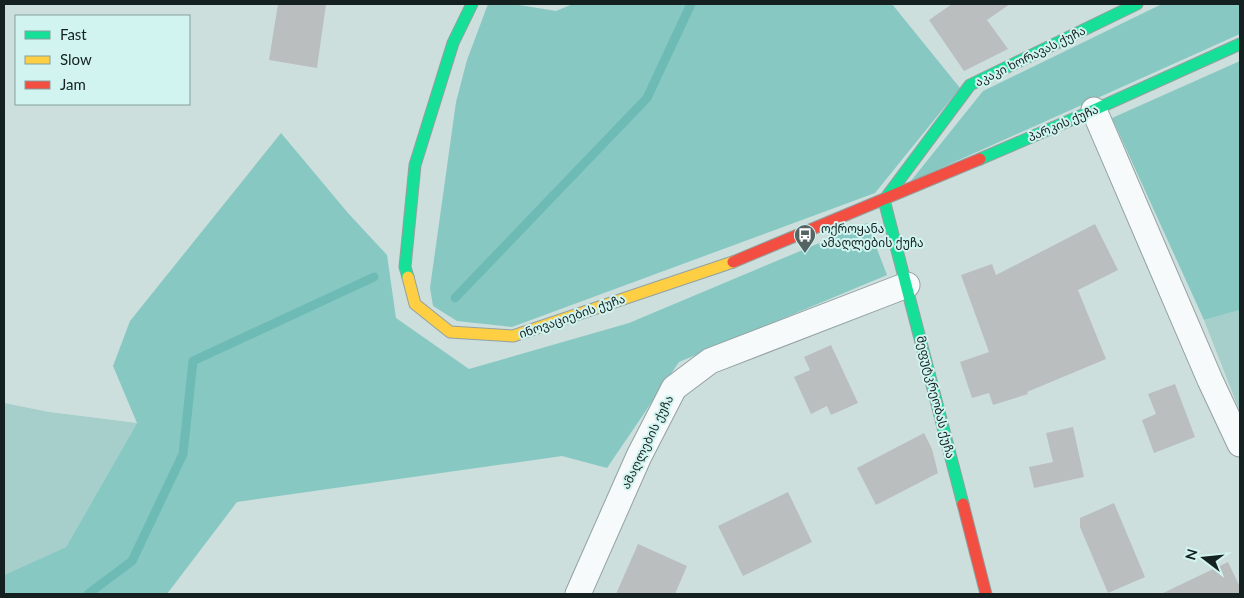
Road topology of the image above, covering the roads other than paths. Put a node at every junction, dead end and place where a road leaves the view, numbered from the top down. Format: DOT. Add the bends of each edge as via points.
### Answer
graph roads {
  1 [pos="472,4"];
  2 [pos="1138,4"];
  3 [pos="1240,44"];
  4 [pos="1094,110"];
  5 [pos="884,200"];
  6 [pos="907,285"];
  7 [pos="1240,444"];
  8 [pos="578,594"];
  9 [pos="986,594"];
  1 -- 5 [label="street, ინოვაციების ქუჩა" via="453,43 415,165 405,266 415,304 450,332 513,336 727,264"];
  2 -- 5 [label="street, აკაკი ხორავას ქუჩა" via="970,85"];
  3 -- 4 [label="street, პარკის ქუჩა"];
  4 -- 5 [label="street, პარკის ქუჩა"];
  4 -- 7 [label="street"];
  5 -- 6 [label="street, მეფუტკრეობას ქუჩა"];
  6 -- 8 [label="street, ამაღლების ქუჩა" via="710,361 674,388 639,456"];
  6 -- 9 [label="street, მეფუტკრეობას ქუჩა"];
}
